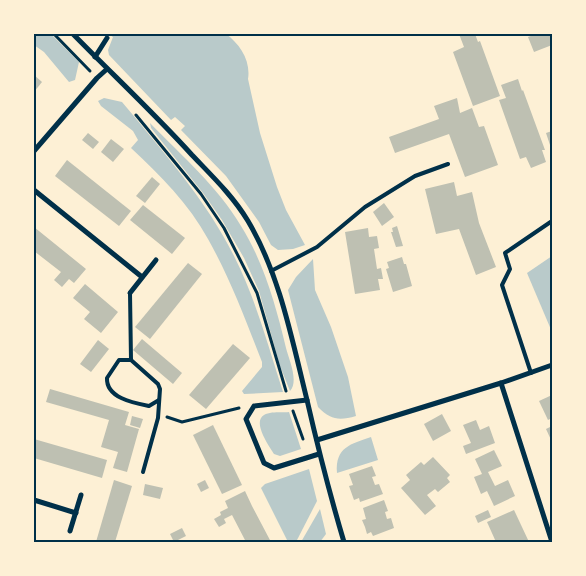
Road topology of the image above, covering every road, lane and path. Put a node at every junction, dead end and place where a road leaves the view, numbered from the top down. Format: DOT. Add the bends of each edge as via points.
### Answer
graph roads {
  1 [pos="54,34"];
  2 [pos="72,34"];
  3 [pos="107,38"];
  4 [pos="95,57"];
  5 [pos="107,69"];
  6 [pos="97,78"];
  7 [pos="131,110"];
  8 [pos="34,140"];
  9 [pos="39,144"];
  10 [pos="34,151"];
  11 [pos="448,164"];
  12 [pos="34,190"];
  13 [pos="552,221"];
  14 [pos="156,260"];
  15 [pos="272,271"];
  16 [pos="142,277"];
  17 [pos="130,293"];
  18 [pos="131,360"];
  19 [pos="552,366"];
  20 [pos="531,373"];
  21 [pos="501,383"];
  22 [pos="159,400"];
  23 [pos="307,400"];
  24 [pos="290,402"];
  25 [pos="254,406"];
  26 [pos="158,414"];
  27 [pos="317,440"];
  28 [pos="319,454"];
  29 [pos="309,457"];
  30 [pos="143,472"];
  31 [pos="81,495"];
  32 [pos="34,500"];
  33 [pos="76,513"];
  34 [pos="70,531"];
  35 [pos="344,542"];
  36 [pos="552,542"];
  1 -- 6 [label="path"];
  2 -- 4 [label="street"];
  3 -- 4 [label="street"];
  4 -- 5 [label="street"];
  5 -- 6 [label="street"];
  5 -- 15 [label="street" via="226,190 248,220"];
  6 -- 9 [label="street"];
  7 -- 24 [label="path" via="201,194 224,228 256,293"];
  8 -- 9 [label="street"];
  9 -- 10 [label="street"];
  11 -- 15 [label="lane" via="415,176 365,207 317,247"];
  12 -- 16 [label="street"];
  13 -- 20 [label="lane" via="505,253 510,269 502,284"];
  14 -- 16 [label="street"];
  15 -- 23 [label="street"];
  16 -- 17 [label="street"];
  17 -- 18 [label="lane"];
  18 -- 22 [label="lane" via="158,384"];
  18 -- 22 [label="lane" via="119,360 107,378 108,387 131,402 149,406"];
  19 -- 20 [label="street"];
  20 -- 21 [label="street"];
  21 -- 27 [label="street"];
  21 -- 36 [label="street"];
  22 -- 26 [label="lane"];
  23 -- 24 [label="street"];
  23 -- 27 [label="street"];
  24 -- 25 [label="street"];
  24 -- 29 [label="path"];
  25 -- 26 [label="path" via="182,422"];
  25 -- 29 [label="street" via="246,419 264,463 274,468"];
  26 -- 30 [label="lane"];
  27 -- 28 [label="street"];
  28 -- 29 [label="street"];
  28 -- 35 [label="street"];
  31 -- 33 [label="street"];
  32 -- 33 [label="street"];
  33 -- 34 [label="street"];
}
